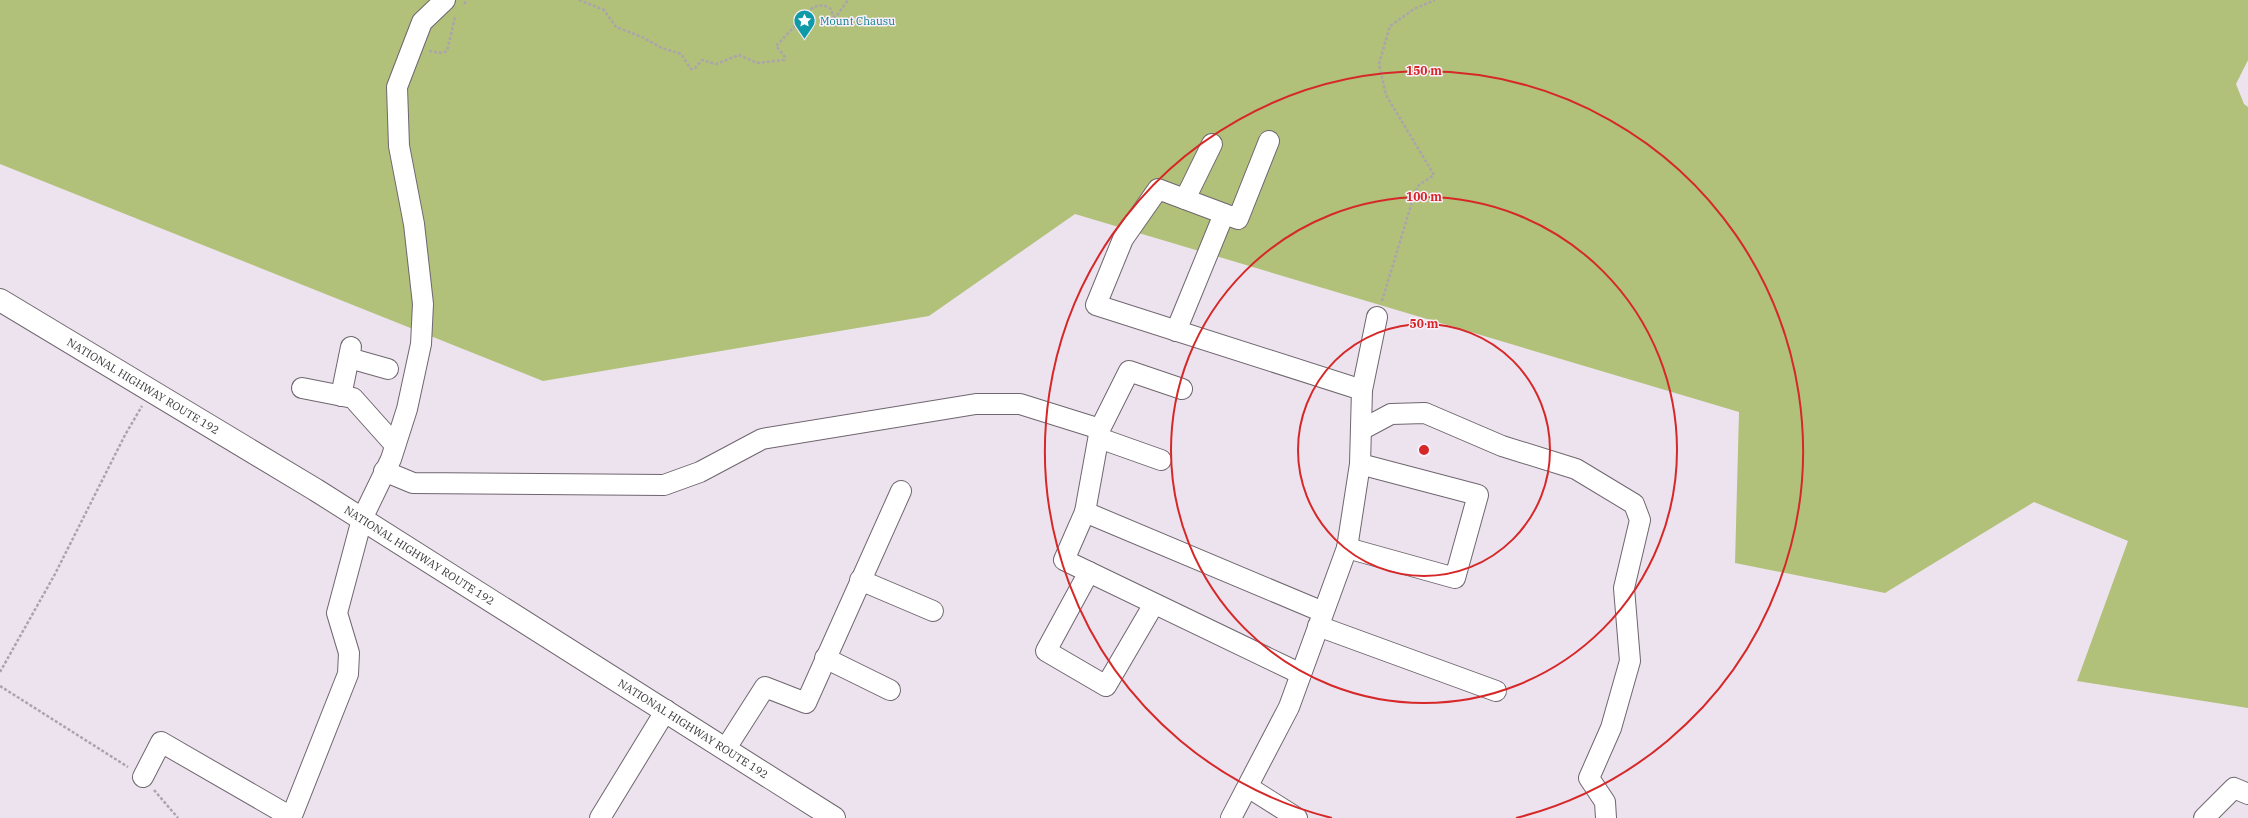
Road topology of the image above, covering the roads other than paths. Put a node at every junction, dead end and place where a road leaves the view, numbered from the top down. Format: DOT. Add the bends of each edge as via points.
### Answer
graph roads {
  1 [pos="455,7"];
  2 [pos="1269,141"];
  3 [pos="1212,144"];
  4 [pos="1185,199"];
  5 [pos="1224,214"];
  6 [pos="0,300"];
  7 [pos="1377,317"];
  8 [pos="1176,331"];
  9 [pos="388,369"];
  10 [pos="302,388"];
  11 [pos="1182,389"];
  12 [pos="1362,390"];
  13 [pos="341,396"];
  14 [pos="1361,430"];
  15 [pos="1099,434"];
  16 [pos="395,445"];
  17 [pos="1161,460"];
  18 [pos="1360,464"];
  19 [pos="384,472"];
  20 [pos="901,491"];
  21 [pos="1085,512"];
  22 [pos="362,519"];
  23 [pos="1347,548"];
  24 [pos="1089,572"];
  25 [pos="860,580"];
  26 [pos="1154,604"];
  27 [pos="933,611"];
  28 [pos="1321,619"];
  29 [pos="826,658"];
  30 [pos="1301,674"];
  31 [pos="890,690"];
  32 [pos="1496,690"];
  33 [pos="666,710"];
  34 [pos="726,748"];
  35 [pos="143,776"];
  36 [pos="1248,787"];
  37 [pos="2248,794"];
  38 [pos="291,818"];
  39 [pos="600,818"];
  40 [pos="834,818"];
  41 [pos="1231,818"];
  42 [pos="1297,818"];
  43 [pos="1606,818"];
  44 [pos="2204,818"];
  1 -- 16 [label="street" via="422,22 397,87 399,146 414,224 423,311 421,344 407,409"];
  2 -- 5 [label="street" via="1238,219"];
  3 -- 4 [label="street"];
  4 -- 5 [label="street"];
  4 -- 8 [label="street" via="1158,189 1123,239 1096,305"];
  5 -- 8 [label="street"];
  6 -- 22 [label="highway, NATIONAL HIGHWAY ROUTE 192"];
  7 -- 12 [label="street"];
  8 -- 12 [label="street"];
  9 -- 13 [label="street" via="350,352"];
  10 -- 13 [label="street"];
  11 -- 15 [label="street" via="1129,371"];
  12 -- 14 [label="street"];
  13 -- 16 [label="street" via="352,398"];
  14 -- 18 [label="street"];
  14 -- 43 [label="street" via="1391,414 1426,413 1502,446 1576,469 1634,504 1640,520 1624,588 1630,661 1611,728 1589,778 1605,802"];
  15 -- 17 [label="street"];
  15 -- 19 [label="street" via="1020,404 976,404 762,439 700,472 664,486 413,483"];
  15 -- 21 [label="street"];
  16 -- 19 [label="street"];
  18 -- 23 [label="street"];
  18 -- 23 [label="street" via="1478,495 1455,578"];
  19 -- 22 [label="street"];
  20 -- 25 [label="street"];
  21 -- 24 [label="street" via="1064,560"];
  21 -- 28 [label="street"];
  22 -- 33 [label="highway, NATIONAL HIGHWAY ROUTE 192"];
  22 -- 38 [label="street" via="337,613 349,653 348,674"];
  23 -- 28 [label="street"];
  24 -- 26 [label="street"];
  24 -- 26 [label="street" via="1046,651 1106,686"];
  25 -- 27 [label="street"];
  25 -- 29 [label="street"];
  26 -- 30 [label="street"];
  28 -- 30 [label="street"];
  28 -- 32 [label="street"];
  29 -- 31 [label="street"];
  29 -- 34 [label="street" via="806,703 765,687"];
  30 -- 36 [label="street" via="1289,707"];
  33 -- 34 [label="highway, NATIONAL HIGHWAY ROUTE 192"];
  33 -- 39 [label="street"];
  34 -- 40 [label="highway, NATIONAL HIGHWAY ROUTE 192"];
  35 -- 38 [label="street" via="161,742"];
  36 -- 41 [label="street"];
  36 -- 42 [label="street"];
  37 -- 44 [label="street" via="2234,788"];
}
